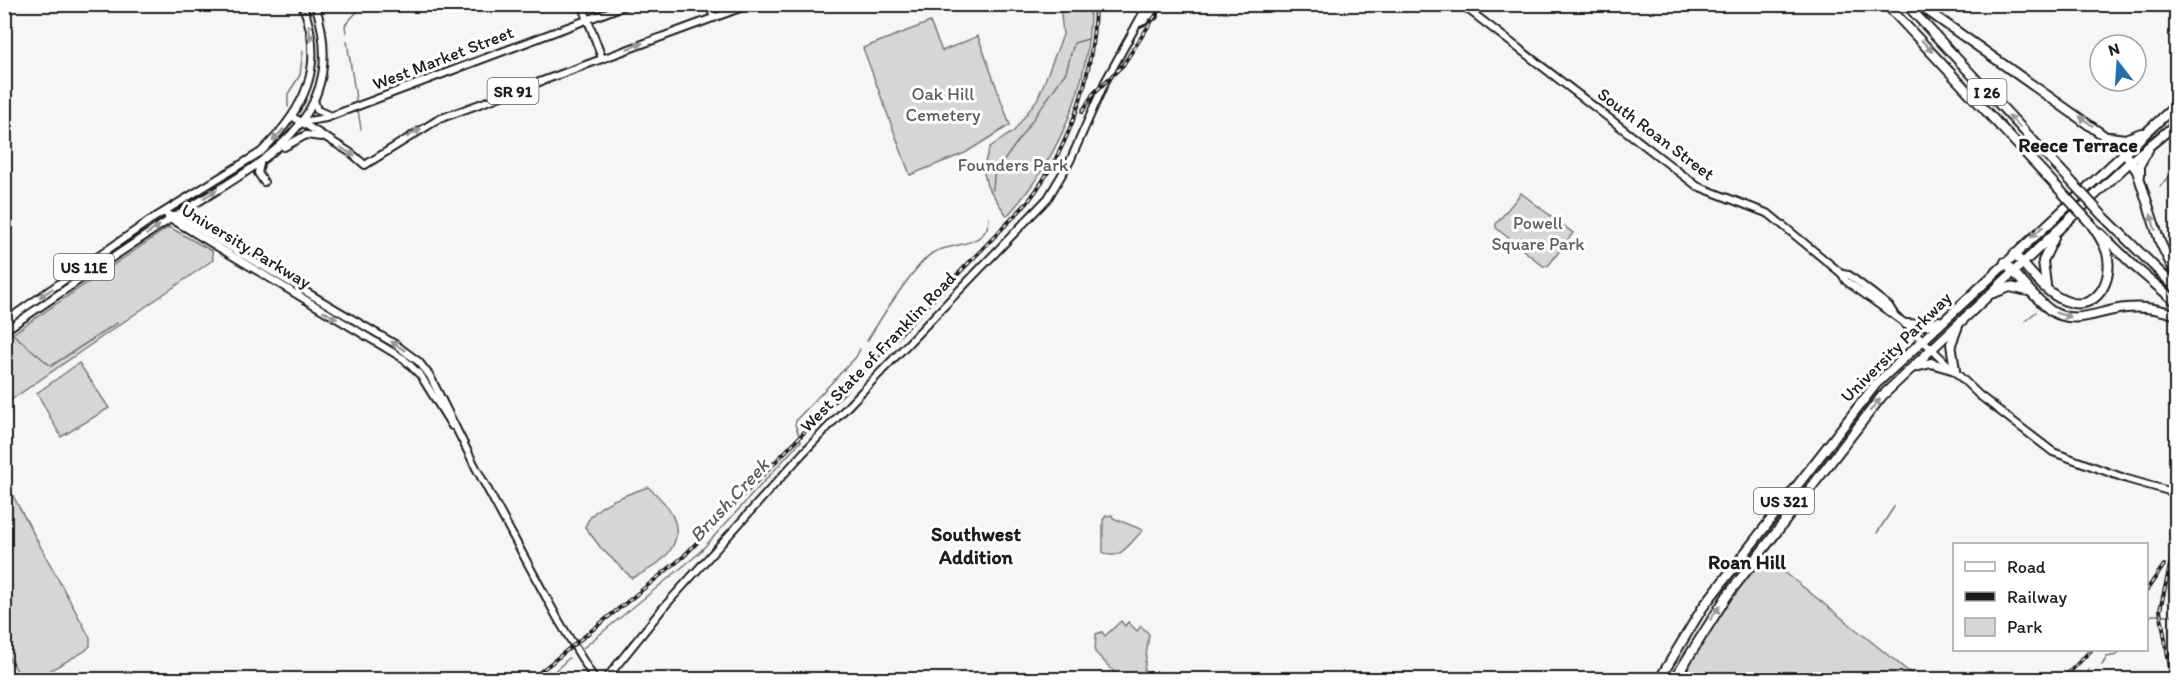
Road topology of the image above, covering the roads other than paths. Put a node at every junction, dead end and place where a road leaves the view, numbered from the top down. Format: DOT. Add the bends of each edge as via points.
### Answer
graph roads {
  1 [pos="302,4"];
  2 [pos="315,4"];
  3 [pos="582,4"];
  4 [pos="629,4"];
  5 [pos="709,4"];
  6 [pos="751,4"];
  7 [pos="1461,4"];
  8 [pos="1886,4"];
  9 [pos="1906,4"];
  10 [pos="1918,4"];
  11 [pos="1148,7"];
  12 [pos="714,18"];
  13 [pos="588,20"];
  14 [pos="602,58"];
  15 [pos="314,100"];
  16 [pos="2176,105"];
  17 [pos="331,116"];
  18 [pos="293,117"];
  19 [pos="318,121"];
  20 [pos="301,122"];
  21 [pos="2155,124"];
  22 [pos="2176,124"];
  23 [pos="316,132"];
  24 [pos="2107,136"];
  25 [pos="330,140"];
  26 [pos="2151,146"];
  27 [pos="276,152"];
  28 [pos="2124,153"];
  29 [pos="2131,161"];
  30 [pos="261,162"];
  31 [pos="2140,176"];
  32 [pos="264,182"];
  33 [pos="164,213"];
  34 [pos="172,217"];
  35 [pos="2091,224"];
  36 [pos="2062,227"];
  37 [pos="2014,254"];
  38 [pos="2005,262"];
  39 [pos="2023,263"];
  40 [pos="2014,272"];
  41 [pos="2176,275"];
  42 [pos="2176,288"];
  43 [pos="2047,289"];
  44 [pos="2034,294"];
  45 [pos="1985,298"];
  46 [pos="2176,302"];
  47 [pos="2176,315"];
  48 [pos="1943,320"];
  49 [pos="4,322"];
  50 [pos="1960,322"];
  51 [pos="1906,324"];
  52 [pos="4,332"];
  53 [pos="1922,339"];
  54 [pos="1932,347"];
  55 [pos="1955,370"];
  56 [pos="1906,371"];
  57 [pos="1828,443"];
  58 [pos="1837,452"];
  59 [pos="2176,493"];
  60 [pos="1779,507"];
  61 [pos="1789,514"];
  62 [pos="1685,637"];
  63 [pos="1696,644"];
  64 [pos="595,680"];
  65 [pos="605,680"];
  66 [pos="1659,680"];
  67 [pos="1674,680"];
  1 -- 18 [label="main road, US 11E, one-way" via="313,55 307,87"];
  2 -- 15 [label="main road, US 11E" via="324,44"];
  3 -- 13 [label="main road"];
  4 -- 13 [label="main road, West Market Street / SR 91"];
  5 -- 12 [label="main road"];
  6 -- 12 [label="main road, SR 91"];
  7 -- 51 [label="main road, South Roan Street" via="1697,186 1769,214 1842,274 1849,275 1889,306"];
  8 -- 35 [label="highway, I 26, one-way, bridge"];
  42 -- 9 [label="highway, I 26, one-way, bridge" via="2102,215"];
  24 -- 10 [label="highway, one-way"];
  11 -- 65 [label="main road, West State of Franklin Road" via="1105,82 1067,168 1048,198 803,453 663,608"];
  14 -- 12 [label="main road, SR 91, one-way"];
  13 -- 14 [label="main road"];
  13 -- 17 [label="main road, West Market Street / SR 91"];
  25 -- 14 [label="main road, SR 91, one-way" via="365,165 439,119"];
  15 -- 17 [label="main road" via="319,112"];
  15 -- 20 [label="main road, US 11E"];
  16 -- 21 [label="highway, US 321"];
  17 -- 19 [label="main road, West Market Street / SR 91"];
  18 -- 20 [label="main road"];
  18 -- 33 [label="main road, US 11E, one-way" via="263,150"];
  19 -- 20 [label="main road, West Market Street / SR 91"];
  19 -- 23 [label="main road" via="314,126"];
  20 -- 23 [label="main road, SR 91"];
  20 -- 27 [label="main road, US 11E"];
  21 -- 24 [label="highway" via="2130,138"];
  21 -- 28 [label="highway, US 321"];
  22 -- 26 [label="highway, US 321"];
  23 -- 25 [label="main road, SR 91"];
  24 -- 28 [label="highway"];
  25 -- 27 [label="main road" via="306,135"];
  26 -- 29 [label="highway, US 321"];
  26 -- 31 [label="highway" via="2140,164"];
  27 -- 30 [label="main road, US 11E"];
  28 -- 29 [label="highway"];
  28 -- 37 [label="highway, University Parkway / US 321, one-way"];
  29 -- 31 [label="highway"];
  29 -- 36 [label="highway, University Parkway / US 321"];
  30 -- 32 [label="main road" via="258,173"];
  34 -- 30 [label="main road, US 11E, one-way"];
  41 -- 31 [label="highway, one-way" via="2160,243"];
  33 -- 34 [label="main road, University Parkway"];
  33 -- 49 [label="main road, US 11E, one-way"];
  52 -- 34 [label="main road, US 11E, one-way"];
  34 -- 64 [label="main road, University Parkway" via="410,353 430,376 554,613"];
  35 -- 43 [label="highway" via="2108,256 2108,277 2101,292 2085,303 2073,303"];
  35 -- 46 [label="highway, I 26"];
  36 -- 39 [label="highway, University Parkway / US 321"];
  36 -- 43 [label="highway" via="2044,256"];
  37 -- 38 [label="highway, University Parkway / US 321"];
  37 -- 39 [label="highway"];
  38 -- 40 [label="highway"];
  38 -- 48 [label="highway, University Parkway / US 321"];
  39 -- 40 [label="highway, University Parkway / US 321"];
  39 -- 43 [label="highway"];
  40 -- 44 [label="highway"];
  40 -- 45 [label="highway, University Parkway / US 321"];
  44 -- 45 [label="highway" via="2010,287"];
  44 -- 47 [label="highway, one-way" via="2064,317 2134,307"];
  45 -- 50 [label="highway, University Parkway / US 321"];
  48 -- 51 [label="highway" via="1927,325"];
  48 -- 53 [label="highway, University Parkway / US 321"];
  50 -- 54 [label="highway, University Parkway / US 321"];
  50 -- 55 [label="highway" via="1951,344"];
  51 -- 53 [label="main road, South Roan Street"];
  53 -- 54 [label="main road, South Roan Street"];
  53 -- 57 [label="highway, University Parkway / US 321" via="1876,384"];
  54 -- 55 [label="main road, South Roan Street"];
  54 -- 56 [label="highway, University Parkway / US 321"];
  55 -- 56 [label="highway" via="1930,363"];
  55 -- 59 [label="main road, South Roan Street" via="1988,403 2054,452"];
  58 -- 56 [label="highway, University Parkway / US 321, one-way"];
  57 -- 58 [label="highway"];
  57 -- 60 [label="highway, University Parkway / US 321"];
  58 -- 61 [label="highway, University Parkway / US 321"];
  60 -- 61 [label="highway"];
  60 -- 62 [label="highway, University Parkway / US 321"];
  63 -- 61 [label="highway, University Parkway / US 321, one-way"];
  62 -- 63 [label="highway"];
  62 -- 66 [label="highway, University Parkway / US 321"];
  63 -- 67 [label="highway, University Parkway / US 321"];
}
